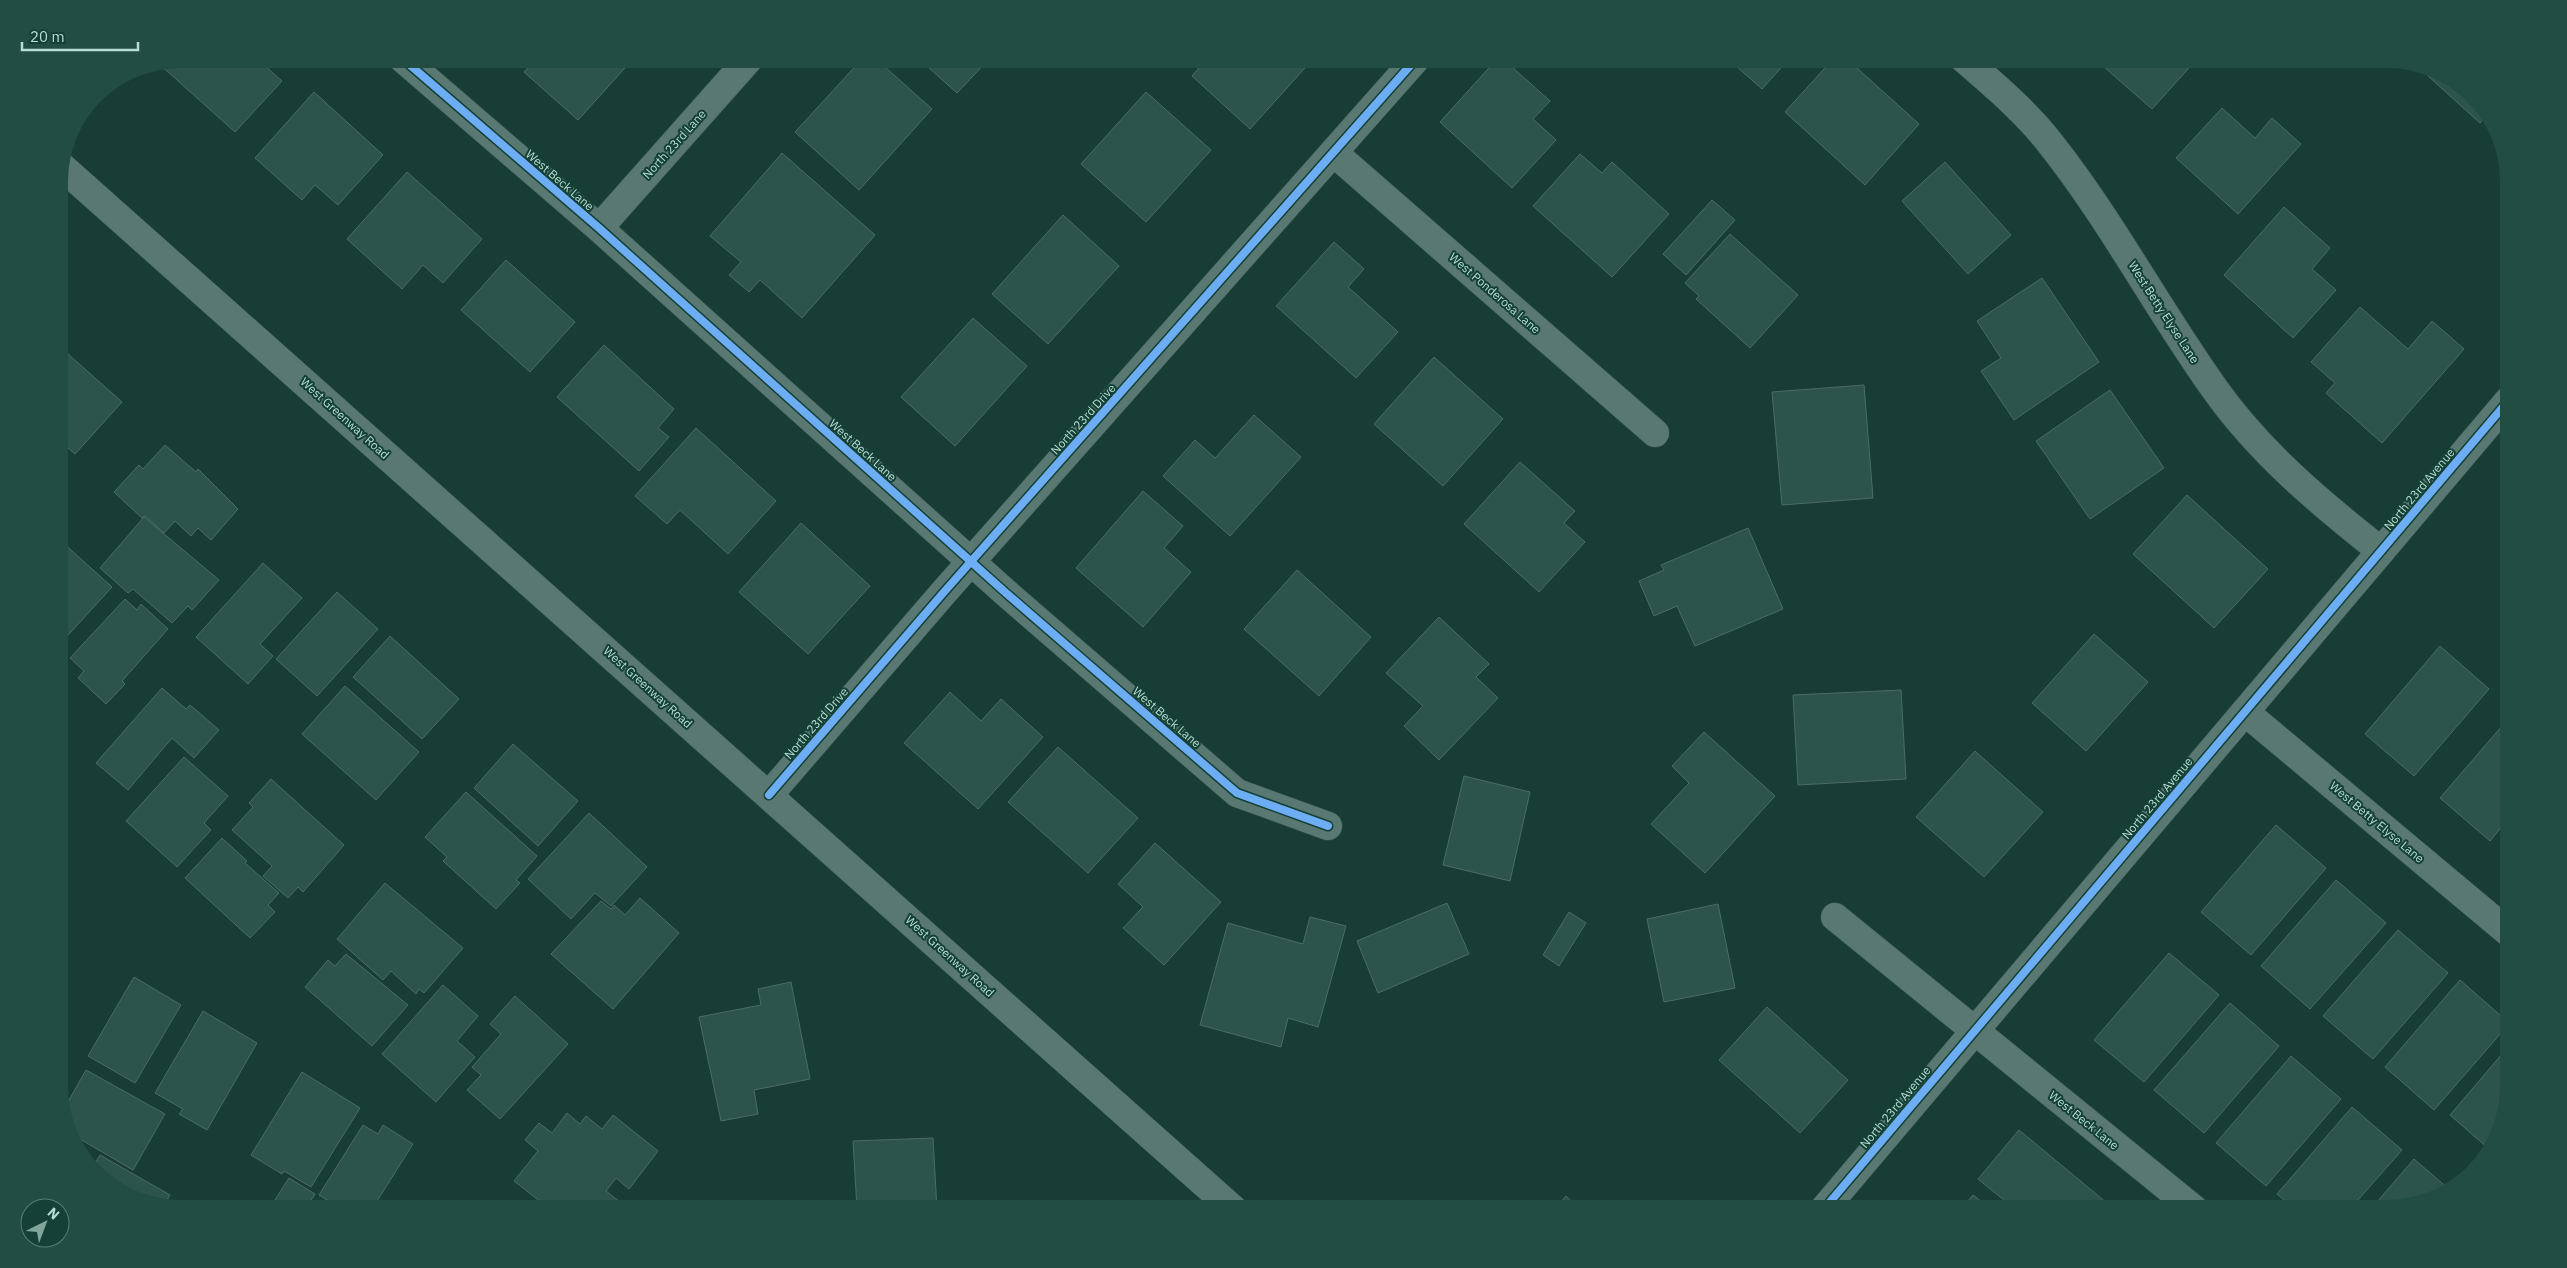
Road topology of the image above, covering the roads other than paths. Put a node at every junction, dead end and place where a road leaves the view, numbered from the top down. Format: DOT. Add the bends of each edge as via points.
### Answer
graph roads {
  1 [pos="412,67"];
  2 [pos="742,67"];
  3 [pos="1409,67"];
  4 [pos="1973,67"];
  5 [pos="1334,153"];
  6 [pos="68,172"];
  7 [pos="599,228"];
  8 [pos="2499,412"];
  9 [pos="1655,433"];
  10 [pos="2381,551"];
  11 [pos="971,562"];
  12 [pos="2245,712"];
  13 [pos="769,795"];
  14 [pos="1328,826"];
  15 [pos="1835,917"];
  16 [pos="2500,925"];
  17 [pos="1974,1030"];
  18 [pos="1223,1200"];
  19 [pos="1832,1200"];
  20 [pos="2183,1200"];
  1 -- 7 [label="street, West Beck Lane"];
  2 -- 7 [label="street, North 23rd Lane"];
  3 -- 5 [label="street, North 23rd Drive"];
  4 -- 10 [label="street, West Betty Elyse Lane" via="2049,142 2214,389 2259,444 2345,523"];
  5 -- 9 [label="street, West Ponderosa Lane"];
  5 -- 11 [label="street, North 23rd Drive"];
  6 -- 13 [label="street, West Greenway Road"];
  7 -- 11 [label="street, West Beck Lane"];
  8 -- 10 [label="street, North 23rd Avenue"];
  10 -- 12 [label="street, North 23rd Avenue"];
  11 -- 13 [label="street, North 23rd Drive"];
  11 -- 14 [label="street, West Beck Lane" via="1237,793"];
  12 -- 16 [label="street, West Betty Elyse Lane"];
  12 -- 17 [label="street, North 23rd Avenue"];
  13 -- 18 [label="street, West Greenway Road"];
  15 -- 17 [label="street"];
  17 -- 19 [label="street, North 23rd Avenue"];
  17 -- 20 [label="street, West Beck Lane"];
}
